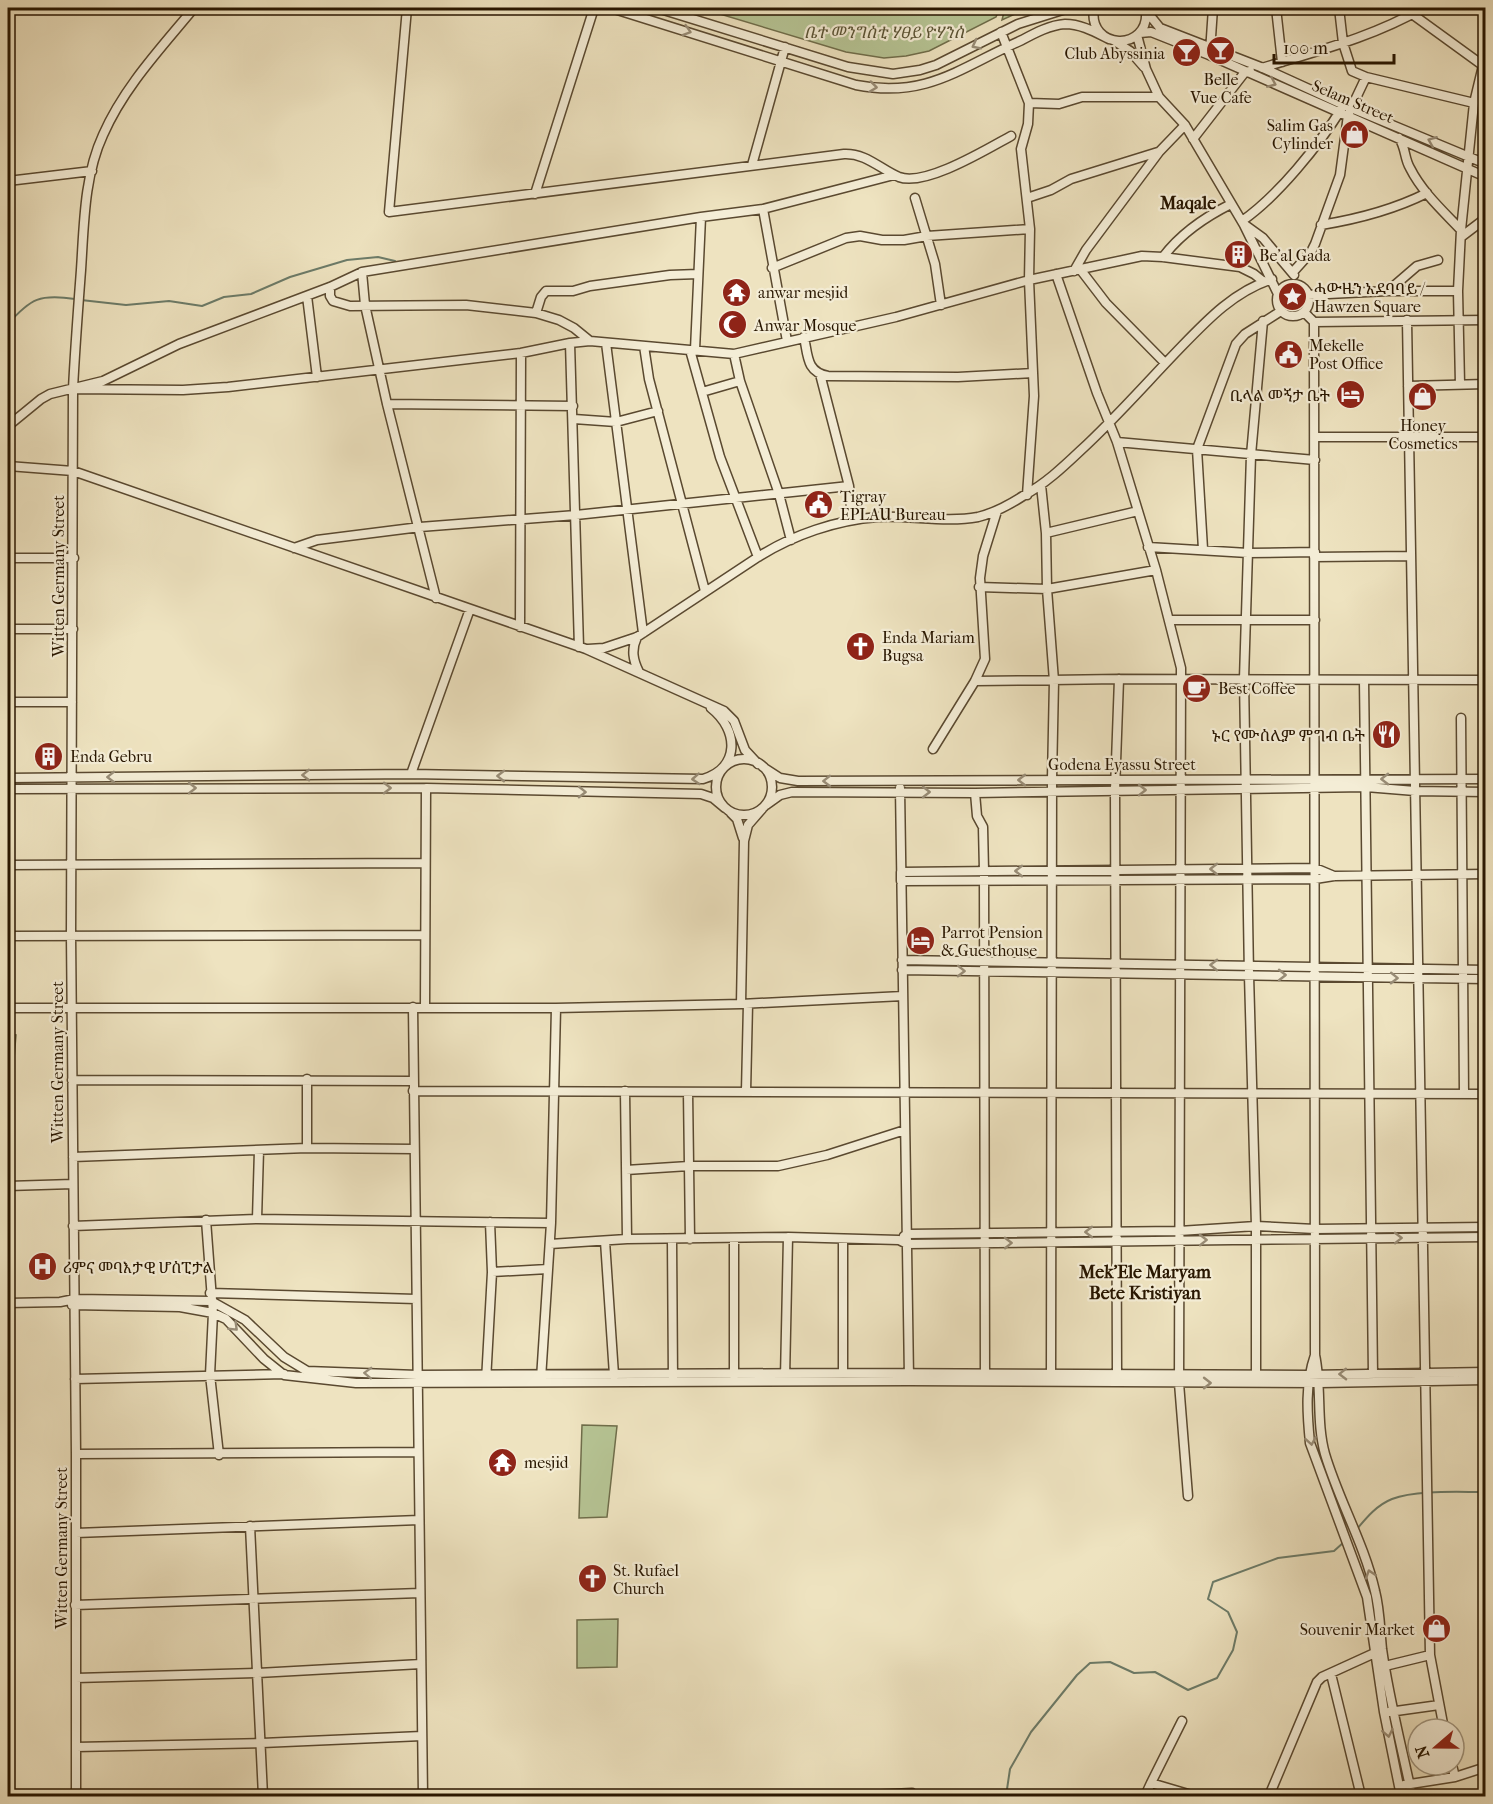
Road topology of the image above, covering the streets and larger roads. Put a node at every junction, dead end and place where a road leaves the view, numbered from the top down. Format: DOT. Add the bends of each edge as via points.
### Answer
graph roads {
  1 [pos="194,8"];
  2 [pos="407,8"];
  3 [pos="594,8"];
  4 [pos="611,8"];
  5 [pos="657,8"];
  6 [pos="1069,8"];
  7 [pos="1094,8"];
  8 [pos="1213,8"];
  9 [pos="1276,8"];
  10 [pos="1339,8"];
  11 [pos="1423,8"];
  12 [pos="1146,10"];
  13 [pos="637,11"];
  14 [pos="1412,14"];
  15 [pos="1001,33"];
  16 [pos="1138,34"];
  17 [pos="1111,40"];
  18 [pos="1343,43"];
  19 [pos="1008,46"];
  20 [pos="785,47"];
  21 [pos="1210,52"];
  22 [pos="1485,53"];
  23 [pos="782,60"];
  24 [pos="1282,62"];
  25 [pos="1484,67"];
  26 [pos="1263,68"];
  27 [pos="1146,69"];
  28 [pos="1245,72"];
  29 [pos="1366,77"];
  30 [pos="1159,97"];
  31 [pos="1029,103"];
  32 [pos="1474,103"];
  33 [pos="1346,110"];
  34 [pos="1185,125"];
  35 [pos="1011,136"];
  36 [pos="1399,138"];
  37 [pos="1193,139"];
  38 [pos="1159,152"];
  39 [pos="1468,156"];
  40 [pos="1485,164"];
  41 [pos="752,165"];
  42 [pos="1467,169"];
  43 [pos="92,171"];
  44 [pos="894,175"];
  45 [pos="1485,177"];
  46 [pos="8,181"];
  47 [pos="1427,193"];
  48 [pos="535,194"];
  49 [pos="915,198"];
  50 [pos="1027,198"];
  51 [pos="1232,204"];
  52 [pos="763,209"];
  53 [pos="701,217"];
  54 [pos="1485,218"];
  55 [pos="1243,223"];
  56 [pos="1321,225"];
  57 [pos="1030,229"];
  58 [pos="1461,234"];
  59 [pos="927,236"];
  60 [pos="1163,257"];
  61 [pos="1438,260"];
  62 [pos="772,268"];
  63 [pos="1077,270"];
  64 [pos="362,272"];
  65 [pos="1293,272"];
  66 [pos="698,274"];
  67 [pos="1056,274"];
  68 [pos="1029,280"];
  69 [pos="1268,281"];
  70 [pos="1298,284"];
  71 [pos="330,287"];
  72 [pos="1388,291"];
  73 [pos="1458,291"];
  74 [pos="1278,294"];
  75 [pos="1308,295"];
  76 [pos="307,296"];
  77 [pos="365,305"];
  78 [pos="941,305"];
  79 [pos="1281,311"];
  80 [pos="1305,312"];
  81 [pos="536,313"];
  82 [pos="1407,320"];
  83 [pos="1459,320"];
  84 [pos="1485,320"];
  85 [pos="1263,321"];
  86 [pos="1314,322"];
  87 [pos="804,337"];
  88 [pos="787,340"];
  89 [pos="590,341"];
  90 [pos="570,343"];
  91 [pos="606,343"];
  92 [pos="644,346"];
  93 [pos="693,350"];
  94 [pos="521,353"];
  95 [pos="734,354"];
  96 [pos="1165,363"];
  97 [pos="380,368"];
  98 [pos="1033,373"];
  99 [pos="820,374"];
  100 [pos="317,377"];
  101 [pos="740,381"];
  102 [pos="1460,384"];
  103 [pos="1485,384"];
  104 [pos="1408,386"];
  105 [pos="73,389"];
  106 [pos="702,392"];
  107 [pos="387,404"];
  108 [pos="573,406"];
  109 [pos="520,407"];
  110 [pos="658,411"];
  111 [pos="574,419"];
  112 [pos="616,422"];
  113 [pos="1110,423"];
  114 [pos="8,426"];
  115 [pos="1485,436"];
  116 [pos="1315,437"];
  117 [pos="1409,437"];
  118 [pos="1117,442"];
  119 [pos="1197,449"];
  120 [pos="1251,455"];
  121 [pos="1315,460"];
  122 [pos="8,466"];
  123 [pos="73,471"];
  124 [pos="1041,485"];
  125 [pos="849,486"];
  126 [pos="779,494"];
  127 [pos="1027,495"];
  128 [pos="735,498"];
  129 [pos="682,503"];
  130 [pos="627,508"];
  131 [pos="997,511"];
  132 [pos="1138,511"];
  133 [pos="576,515"];
  134 [pos="520,519"];
  135 [pos="852,519"];
  136 [pos="420,527"];
  137 [pos="1046,533"];
  138 [pos="791,540"];
  139 [pos="1148,547"];
  140 [pos="294,548"];
  141 [pos="1203,549"];
  142 [pos="1248,552"];
  143 [pos="1315,554"];
  144 [pos="1411,556"];
  145 [pos="758,557"];
  146 [pos="8,558"];
  147 [pos="74,558"];
  148 [pos="1156,570"];
  149 [pos="979,587"];
  150 [pos="1047,589"];
  151 [pos="705,591"];
  152 [pos="436,598"];
  153 [pos="470,609"];
  154 [pos="1170,620"];
  155 [pos="1246,620"];
  156 [pos="1315,620"];
  157 [pos="520,627"];
  158 [pos="8,629"];
  159 [pos="73,629"];
  160 [pos="640,635"];
  161 [pos="583,648"];
  162 [pos="639,672"];
  163 [pos="1119,679"];
  164 [pos="1181,679"];
  165 [pos="1244,679"];
  166 [pos="1364,680"];
  167 [pos="1413,680"];
  168 [pos="1485,680"];
  169 [pos="975,681"];
  170 [pos="1054,681"];
  171 [pos="1315,681"];
  172 [pos="692,697"];
  173 [pos="8,702"];
  174 [pos="72,702"];
  175 [pos="1461,718"];
  176 [pos="933,749"];
  177 [pos="760,765"];
  178 [pos="722,770"];
  179 [pos="411,774"];
  180 [pos="256,776"];
  181 [pos="73,777"];
  182 [pos="553,777"];
  183 [pos="8,778"];
  184 [pos="1115,779"];
  185 [pos="1181,779"];
  186 [pos="1245,779"];
  187 [pos="1415,779"];
  188 [pos="1461,779"];
  189 [pos="1485,779"];
  190 [pos="900,780"];
  191 [pos="1052,780"];
  192 [pos="1315,783"];
  193 [pos="1366,783"];
  194 [pos="255,788"];
  195 [pos="426,788"];
  196 [pos="8,789"];
  197 [pos="72,789"];
  198 [pos="1245,789"];
  199 [pos="1114,790"];
  200 [pos="1181,790"];
  201 [pos="1052,791"];
  202 [pos="1415,791"];
  203 [pos="553,792"];
  204 [pos="900,792"];
  205 [pos="1461,792"];
  206 [pos="1485,792"];
  207 [pos="975,793"];
  208 [pos="764,807"];
  209 [pos="727,810"];
  210 [pos="744,841"];
  211 [pos="425,863"];
  212 [pos="72,864"];
  213 [pos="8,865"];
  214 [pos="1315,868"];
  215 [pos="1181,869"];
  216 [pos="1247,869"];
  217 [pos="1052,870"];
  218 [pos="1115,870"];
  219 [pos="984,871"];
  220 [pos="1462,874"];
  221 [pos="1485,874"];
  222 [pos="1367,875"];
  223 [pos="901,876"];
  224 [pos="1334,876"];
  225 [pos="1416,876"];
  226 [pos="1247,879"];
  227 [pos="1315,879"];
  228 [pos="1052,880"];
  229 [pos="1115,880"];
  230 [pos="1181,880"];
  231 [pos="984,881"];
  232 [pos="71,935"];
  233 [pos="425,935"];
  234 [pos="8,936"];
  235 [pos="902,960"];
  236 [pos="984,962"];
  237 [pos="1051,967"];
  238 [pos="1115,968"];
  239 [pos="1180,969"];
  240 [pos="902,970"];
  241 [pos="1485,970"];
  242 [pos="984,971"];
  243 [pos="1249,971"];
  244 [pos="1315,971"];
  245 [pos="1368,973"];
  246 [pos="1418,973"];
  247 [pos="1463,974"];
  248 [pos="1485,979"];
  249 [pos="903,996"];
  250 [pos="744,1004"];
  251 [pos="413,1007"];
  252 [pos="425,1007"];
  253 [pos="8,1008"];
  254 [pos="556,1008"];
  255 [pos="73,1009"];
  256 [pos="72,1080"];
  257 [pos="307,1080"];
  258 [pos="413,1081"];
  259 [pos="413,1091"];
  260 [pos="552,1091"];
  261 [pos="625,1091"];
  262 [pos="688,1092"];
  263 [pos="746,1092"];
  264 [pos="904,1093"];
  265 [pos="984,1093"];
  266 [pos="1051,1093"];
  267 [pos="1116,1093"];
  268 [pos="1180,1093"];
  269 [pos="1252,1093"];
  270 [pos="1315,1093"];
  271 [pos="1370,1093"];
  272 [pos="1420,1094"];
  273 [pos="1464,1094"];
  274 [pos="1485,1094"];
  275 [pos="905,1130"];
  276 [pos="308,1148"];
  277 [pos="414,1149"];
  278 [pos="259,1150"];
  279 [pos="73,1157"];
  280 [pos="689,1166"];
  281 [pos="626,1170"];
  282 [pos="73,1184"];
  283 [pos="8,1186"];
  284 [pos="257,1219"];
  285 [pos="206,1220"];
  286 [pos="415,1221"];
  287 [pos="490,1222"];
  288 [pos="551,1223"];
  289 [pos="73,1226"];
  290 [pos="1256,1226"];
  291 [pos="1485,1227"];
  292 [pos="1422,1228"];
  293 [pos="1315,1229"];
  294 [pos="1371,1229"];
  295 [pos="1117,1231"];
  296 [pos="1179,1231"];
  297 [pos="1051,1232"];
  298 [pos="985,1233"];
  299 [pos="907,1234"];
  300 [pos="788,1237"];
  301 [pos="1485,1237"];
  302 [pos="734,1238"];
  303 [pos="1422,1238"];
  304 [pos="627,1239"];
  305 [pos="690,1239"];
  306 [pos="843,1239"];
  307 [pos="1371,1239"];
  308 [pos="672,1240"];
  309 [pos="1256,1240"];
  310 [pos="1315,1240"];
  311 [pos="605,1241"];
  312 [pos="1179,1241"];
  313 [pos="903,1242"];
  314 [pos="1051,1242"];
  315 [pos="1117,1242"];
  316 [pos="985,1243"];
  317 [pos="550,1244"];
  318 [pos="548,1269"];
  319 [pos="492,1272"];
  320 [pos="211,1297"];
  321 [pos="416,1299"];
  322 [pos="8,1303"];
  323 [pos="75,1303"];
  324 [pos="213,1313"];
  325 [pos="1315,1355"];
  326 [pos="307,1371"];
  327 [pos="1485,1372"];
  328 [pos="843,1373"];
  329 [pos="1373,1374"];
  330 [pos="210,1375"];
  331 [pos="284,1375"];
  332 [pos="614,1375"];
  333 [pos="734,1375"];
  334 [pos="1117,1375"];
  335 [pos="1425,1377"];
  336 [pos="75,1378"];
  337 [pos="486,1378"];
  338 [pos="541,1378"];
  339 [pos="785,1378"];
  340 [pos="909,1378"];
  341 [pos="985,1378"];
  342 [pos="1051,1378"];
  343 [pos="417,1379"];
  344 [pos="673,1379"];
  345 [pos="1179,1379"];
  346 [pos="1256,1379"];
  347 [pos="1308,1379"];
  348 [pos="1320,1379"];
  349 [pos="1485,1380"];
  350 [pos="418,1452"];
  351 [pos="76,1454"];
  352 [pos="219,1455"];
  353 [pos="1188,1496"];
  354 [pos="419,1520"];
  355 [pos="250,1526"];
  356 [pos="76,1533"];
  357 [pos="420,1593"];
  358 [pos="253,1599"];
  359 [pos="75,1605"];
  360 [pos="1379,1651"];
  361 [pos="1430,1655"];
  362 [pos="421,1664"];
  363 [pos="1385,1666"];
  364 [pos="258,1673"];
  365 [pos="1331,1674"];
  366 [pos="76,1678"];
  367 [pos="1439,1705"];
  368 [pos="1388,1712"];
  369 [pos="1442,1717"];
  370 [pos="1182,1721"];
  371 [pos="422,1736"];
  372 [pos="262,1743"];
  373 [pos="76,1747"];
  374 [pos="1485,1770"];
  375 [pos="1466,1774"];
  376 [pos="1455,1777"];
  377 [pos="1151,1782"];
  378 [pos="1410,1784"];
  379 [pos="1399,1786"];
  380 [pos="912,1793"];
  381 [pos="76,1797"];
  382 [pos="263,1797"];
  383 [pos="423,1797"];
  384 [pos="850,1797"];
  385 [pos="1145,1797"];
  386 [pos="1195,1797"];
  387 [pos="1269,1797"];
  388 [pos="1361,1797"];
  389 [pos="1401,1797"];
  390 [pos="1413,1797"];
  1 -- 43 [label="street, Witten Germany Street" via="118,106 102,136"];
  2 -- 48 [label="street" via="389,212"];
  3 -- 48 [label="street"];
  4 -- 13 [label="street"];
  5 -- 20 [label="street"];
  6 -- 15 [label="street"];
  7 -- 17 [label="street" via="1096,27"];
  8 -- 21 [label="street"];
  9 -- 24 [label="street"];
  10 -- 18 [label="street"];
  11 -- 14 [label="street"];
  12 -- 16 [label="street" via="1145,23"];
  12 -- 21 [label="street" via="1160,28"];
  13 -- 23 [label="street, one-way"];
  14 -- 18 [label="street"];
  14 -- 25 [label="street"];
  15 -- 19 [label="street"];
  15 -- 20 [label="street, one-way" via="936,65 901,74 848,67"];
  16 -- 17 [label="street" via="1125,41"];
  16 -- 21 [label="street, Selam Street" via="1151,32"];
  16 -- 27 [label="street"];
  17 -- 19 [label="street" via="1079,25 1064,24"];
  17 -- 27 [label="street" via="1130,51"];
  18 -- 24 [label="street"];
  18 -- 29 [label="street" via="1352,71"];
  23 -- 19 [label="street, one-way" via="856,85 899,89 942,79"];
  19 -- 31 [label="street"];
  20 -- 23 [label="street"];
  21 -- 26 [label="street, Selam Street"];
  21 -- 28 [label="street, Selam Street"];
  22 -- 25 [label="street"];
  23 -- 41 [label="street"];
  24 -- 26 [label="street"];
  25 -- 32 [label="street"];
  26 -- 28 [label="street"];
  26 -- 33 [label="street, Selam Street"];
  27 -- 30 [label="street"];
  28 -- 33 [label="street, Selam Street, one-way"];
  28 -- 37 [label="street"];
  29 -- 32 [label="street"];
  29 -- 33 [label="street"];
  30 -- 31 [label="street" via="1082,97 1059,104"];
  30 -- 34 [label="street"];
  31 -- 50 [label="street" via="1021,149"];
  32 -- 39 [label="street"];
  33 -- 36 [label="street, Selam Street"];
  39 -- 33 [label="street, Selam Street, one-way"];
  33 -- 55 [label="street" via="1275,193"];
  33 -- 56 [label="street" via="1340,175"];
  34 -- 37 [label="street"];
  34 -- 38 [label="street"];
  35 -- 44 [label="street" via="947,169 914,179"];
  36 -- 42 [label="street, Selam Street"];
  36 -- 47 [label="street" via="1409,167"];
  37 -- 51 [label="street"];
  38 -- 50 [label="street" via="1071,179"];
  38 -- 63 [label="street" via="1086,250"];
  39 -- 40 [label="street, Selam Street"];
  39 -- 42 [label="street"];
  41 -- 44 [label="street" via="853,154"];
  41 -- 48 [label="street"];
  42 -- 45 [label="street, Selam Street"];
  42 -- 58 [label="street"];
  43 -- 46 [label="street"];
  43 -- 105 [label="street, Witten Germany Street"];
  44 -- 52 [label="street"];
  47 -- 56 [label="street" via="1378,213"];
  47 -- 58 [label="street"];
  49 -- 59 [label="street"];
  50 -- 57 [label="street"];
  51 -- 55 [label="street"];
  51 -- 60 [label="street" via="1199,222"];
  52 -- 53 [label="street"];
  52 -- 62 [label="street"];
  53 -- 64 [label="street"];
  53 -- 66 [label="street"];
  54 -- 58 [label="street"];
  55 -- 65 [label="street" via="1263,238"];
  55 -- 69 [label="street"];
  56 -- 65 [label="street" via="1311,252"];
  57 -- 59 [label="street"];
  57 -- 68 [label="street"];
  58 -- 73 [label="street"];
  59 -- 62 [label="street" via="904,240 846,238"];
  59 -- 78 [label="street"];
  60 -- 63 [label="street" via="1142,256"];
  60 -- 69 [label="street" via="1240,267"];
  61 -- 72 [label="street" via="1417,266"];
  62 -- 88 [label="street"];
  63 -- 67 [label="street"];
  63 -- 96 [label="street"];
  64 -- 71 [label="street"];
  64 -- 77 [label="street"];
  65 -- 70 [label="street"];
  66 -- 81 [label="street" via="573,291 546,291"];
  66 -- 93 [label="street"];
  67 -- 68 [label="street"];
  67 -- 113 [label="street"];
  68 -- 78 [label="street"];
  68 -- 98 [label="street"];
  69 -- 74 [label="street"];
  69 -- 96 [label="street" via="1237,295 1211,315"];
  70 -- 74 [label="street" via="1287,285"];
  70 -- 75 [label="street"];
  71 -- 76 [label="street"];
  71 -- 77 [label="street" via="333,301"];
  72 -- 73 [label="street"];
  72 -- 75 [label="street"];
  73 -- 83 [label="street"];
  74 -- 79 [label="street"];
  75 -- 80 [label="street"];
  76 -- 100 [label="street"];
  76 -- 105 [label="street" via="179,344 103,381"];
  77 -- 81 [label="street" via="466,304"];
  77 -- 97 [label="street"];
  78 -- 87 [label="street"];
  79 -- 80 [label="street" via="1291,316"];
  79 -- 85 [label="street"];
  80 -- 86 [label="street"];
  81 -- 89 [label="street" via="559,320"];
  82 -- 83 [label="street"];
  82 -- 86 [label="street"];
  82 -- 104 [label="street"];
  83 -- 84 [label="street"];
  83 -- 102 [label="street"];
  85 -- 119 [label="street" via="1236,344"];
  85 -- 120 [label="street"];
  86 -- 116 [label="street"];
  87 -- 88 [label="street"];
  87 -- 99 [label="street" via="809,362"];
  88 -- 95 [label="street"];
  89 -- 90 [label="street"];
  89 -- 91 [label="street"];
  90 -- 94 [label="street"];
  90 -- 108 [label="street"];
  91 -- 92 [label="street"];
  91 -- 112 [label="street"];
  92 -- 93 [label="street"];
  92 -- 110 [label="street"];
  93 -- 95 [label="street"];
  93 -- 106 [label="street"];
  94 -- 97 [label="street"];
  94 -- 109 [label="street"];
  95 -- 101 [label="street"];
  96 -- 113 [label="street"];
  97 -- 100 [label="street"];
  97 -- 107 [label="street"];
  98 -- 99 [label="street" via="958,377"];
  98 -- 127 [label="street"];
  99 -- 125 [label="street"];
  100 -- 105 [label="street" via="183,390"];
  101 -- 106 [label="street"];
  101 -- 126 [label="street"];
  102 -- 103 [label="street"];
  102 -- 104 [label="street"];
  104 -- 117 [label="street"];
  105 -- 114 [label="street" via="41,399"];
  105 -- 123 [label="street, Witten Germany Street"];
  106 -- 128 [label="street"];
  107 -- 109 [label="street"];
  107 -- 136 [label="street"];
  108 -- 109 [label="street"];
  108 -- 111 [label="street"];
  109 -- 134 [label="street"];
  110 -- 112 [label="street"];
  110 -- 129 [label="street"];
  111 -- 112 [label="street"];
  111 -- 133 [label="street"];
  112 -- 130 [label="street"];
  113 -- 118 [label="street"];
  113 -- 124 [label="street"];
  115 -- 117 [label="street"];
  116 -- 117 [label="street"];
  116 -- 121 [label="street"];
  117 -- 144 [label="street"];
  118 -- 119 [label="street"];
  118 -- 132 [label="street"];
  119 -- 120 [label="street"];
  119 -- 141 [label="street"];
  120 -- 121 [label="street"];
  120 -- 142 [label="street"];
  121 -- 143 [label="street"];
  122 -- 123 [label="street"];
  123 -- 140 [label="street"];
  123 -- 147 [label="street, Witten Germany Street"];
  124 -- 127 [label="street"];
  124 -- 137 [label="street"];
  125 -- 126 [label="street"];
  125 -- 135 [label="street"];
  126 -- 128 [label="street"];
  126 -- 138 [label="street"];
  127 -- 131 [label="street"];
  128 -- 129 [label="street"];
  128 -- 145 [label="street"];
  129 -- 130 [label="street"];
  129 -- 151 [label="street"];
  130 -- 133 [label="street"];
  130 -- 160 [label="street"];
  131 -- 135 [label="street" via="964,519"];
  131 -- 149 [label="street" via="983,556"];
  132 -- 137 [label="street"];
  132 -- 139 [label="street"];
  133 -- 134 [label="street"];
  133 -- 161 [label="street"];
  134 -- 136 [label="street"];
  134 -- 157 [label="street"];
  135 -- 138 [label="street"];
  136 -- 140 [label="street" via="317,540"];
  136 -- 152 [label="street"];
  137 -- 150 [label="street"];
  138 -- 145 [label="street"];
  139 -- 141 [label="street"];
  139 -- 148 [label="street"];
  140 -- 152 [label="street"];
  141 -- 142 [label="street"];
  142 -- 143 [label="street"];
  142 -- 155 [label="street"];
  143 -- 144 [label="street"];
  143 -- 156 [label="street"];
  144 -- 167 [label="street"];
  145 -- 151 [label="street"];
  146 -- 147 [label="street"];
  147 -- 159 [label="street, Witten Germany Street"];
  148 -- 150 [label="street"];
  148 -- 154 [label="street"];
  149 -- 150 [label="street"];
  149 -- 169 [label="street" via="985,659"];
  150 -- 170 [label="street"];
  151 -- 160 [label="street"];
  152 -- 153 [label="street"];
  153 -- 157 [label="street"];
  153 -- 179 [label="street"];
  154 -- 155 [label="street"];
  154 -- 164 [label="street"];
  155 -- 156 [label="street"];
  155 -- 165 [label="street"];
  156 -- 171 [label="street"];
  157 -- 161 [label="street"];
  158 -- 159 [label="street"];
  159 -- 174 [label="street, Witten Germany Street"];
  160 -- 161 [label="street" via="604,648"];
  160 -- 162 [label="street" via="632,648"];
  161 -- 162 [label="street"];
  162 -- 172 [label="street"];
  163 -- 164 [label="street"];
  163 -- 170 [label="street"];
  163 -- 184 [label="street"];
  164 -- 165 [label="street"];
  164 -- 185 [label="street"];
  165 -- 171 [label="street"];
  165 -- 186 [label="street"];
  166 -- 167 [label="street"];
  166 -- 171 [label="street"];
  166 -- 193 [label="street"];
  167 -- 168 [label="street"];
  167 -- 187 [label="street"];
  169 -- 170 [label="street"];
  169 -- 176 [label="street"];
  170 -- 191 [label="street"];
  171 -- 192 [label="street"];
  172 -- 177 [label="street" via="730,715 745,750"];
  172 -- 178 [label="street" via="715,711 730,733 732,748"];
  173 -- 174 [label="street"];
  174 -- 181 [label="street, Witten Germany Street"];
  175 -- 188 [label="street"];
  177 -- 178 [label="street" via="736,761"];
  190 -- 177 [label="street, Godena Eyassu Street, one-way" via="792,781 775,776"];
  177 -- 208 [label="street" via="772,788"];
  178 -- 182 [label="street, one-way" via="696,780"];
  178 -- 209 [label="street" via="716,787"];
  179 -- 180 [label="street, one-way"];
  182 -- 179 [label="street, one-way"];
  180 -- 181 [label="street, one-way"];
  180 -- 194 [label="street"];
  181 -- 183 [label="street"];
  181 -- 197 [label="street, Witten Germany Street"];
  182 -- 203 [label="street"];
  184 -- 185 [label="street, Godena Eyassu Street"];
  184 -- 191 [label="street, Godena Eyassu Street"];
  184 -- 199 [label="street"];
  185 -- 186 [label="street, Godena Eyassu Street"];
  185 -- 200 [label="street"];
  186 -- 192 [label="street, Godena Eyassu Street"];
  186 -- 198 [label="street"];
  187 -- 188 [label="street, Godena Eyassu Street"];
  187 -- 193 [label="street, Godena Eyassu Street, one-way"];
  187 -- 202 [label="street"];
  188 -- 189 [label="street, Godena Eyassu Street"];
  188 -- 205 [label="street"];
  191 -- 190 [label="street, Godena Eyassu Street, one-way"];
  190 -- 204 [label="street"];
  191 -- 201 [label="street"];
  192 -- 193 [label="street, Godena Eyassu Street"];
  192 -- 198 [label="street, Godena Eyassu Street"];
  192 -- 214 [label="street"];
  193 -- 202 [label="street, Godena Eyassu Street"];
  193 -- 222 [label="street"];
  194 -- 195 [label="street, one-way"];
  197 -- 194 [label="street, one-way"];
  195 -- 203 [label="street"];
  195 -- 211 [label="street"];
  196 -- 197 [label="street"];
  197 -- 212 [label="street, Witten Germany Street"];
  198 -- 200 [label="street, Godena Eyassu Street"];
  198 -- 216 [label="street"];
  199 -- 200 [label="street, Godena Eyassu Street, one-way"];
  199 -- 201 [label="street, Godena Eyassu Street"];
  199 -- 218 [label="street"];
  200 -- 215 [label="street"];
  201 -- 207 [label="street, Godena Eyassu Street"];
  201 -- 217 [label="street"];
  202 -- 205 [label="street, Godena Eyassu Street"];
  202 -- 225 [label="street"];
  203 -- 209 [label="street, one-way" via="701,794"];
  204 -- 207 [label="street, Godena Eyassu Street, one-way"];
  204 -- 208 [label="street, Godena Eyassu Street" via="785,793"];
  204 -- 223 [label="street"];
  205 -- 206 [label="street, Godena Eyassu Street"];
  205 -- 220 [label="street"];
  207 -- 219 [label="street" via="977,816 983,827"];
  208 -- 209 [label="street" via="746,815"];
  208 -- 210 [label="street" via="748,825"];
  209 -- 210 [label="street" via="737,819"];
  210 -- 250 [label="street"];
  211 -- 212 [label="street"];
  211 -- 233 [label="street"];
  212 -- 213 [label="street"];
  212 -- 232 [label="street, Witten Germany Street"];
  214 -- 216 [label="street"];
  214 -- 224 [label="street"];
  214 -- 227 [label="street"];
  216 -- 215 [label="street, one-way"];
  215 -- 218 [label="street"];
  215 -- 230 [label="street"];
  216 -- 226 [label="street"];
  217 -- 218 [label="street"];
  217 -- 219 [label="street, one-way"];
  217 -- 228 [label="street"];
  218 -- 229 [label="street"];
  219 -- 223 [label="street"];
  219 -- 231 [label="street"];
  220 -- 221 [label="street"];
  220 -- 225 [label="street"];
  220 -- 247 [label="street"];
  222 -- 224 [label="street"];
  222 -- 225 [label="street"];
  222 -- 245 [label="street"];
  223 -- 231 [label="street"];
  223 -- 235 [label="street"];
  224 -- 227 [label="street"];
  225 -- 246 [label="street"];
  226 -- 227 [label="street"];
  226 -- 230 [label="street"];
  226 -- 243 [label="street"];
  227 -- 244 [label="street"];
  228 -- 229 [label="street"];
  228 -- 231 [label="street"];
  228 -- 237 [label="street"];
  229 -- 230 [label="street"];
  229 -- 238 [label="street"];
  230 -- 239 [label="street"];
  231 -- 236 [label="street"];
  232 -- 233 [label="street"];
  232 -- 234 [label="street"];
  232 -- 255 [label="street, Witten Germany Street"];
  233 -- 252 [label="street"];
  235 -- 236 [label="street"];
  235 -- 240 [label="street"];
  236 -- 237 [label="street"];
  236 -- 242 [label="street"];
  237 -- 238 [label="street"];
  237 -- 242 [label="street"];
  237 -- 266 [label="street"];
  238 -- 239 [label="street"];
  238 -- 267 [label="street"];
  239 -- 243 [label="street"];
  239 -- 268 [label="street"];
  240 -- 242 [label="street, one-way"];
  240 -- 249 [label="street"];
  241 -- 247 [label="street"];
  242 -- 265 [label="street"];
  243 -- 244 [label="street"];
  243 -- 269 [label="street"];
  244 -- 245 [label="street"];
  244 -- 270 [label="street"];
  245 -- 246 [label="street"];
  245 -- 271 [label="street"];
  246 -- 247 [label="street"];
  246 -- 272 [label="street"];
  247 -- 248 [label="street"];
  247 -- 273 [label="street"];
  249 -- 250 [label="street"];
  249 -- 264 [label="street"];
  250 -- 254 [label="street"];
  250 -- 263 [label="street"];
  251 -- 252 [label="street"];
  251 -- 255 [label="street"];
  251 -- 258 [label="street"];
  252 -- 254 [label="street"];
  253 -- 255 [label="street"];
  254 -- 260 [label="street"];
  255 -- 256 [label="street, Witten Germany Street"];
  256 -- 257 [label="street"];
  256 -- 279 [label="street, Witten Germany Street"];
  257 -- 258 [label="street"];
  257 -- 276 [label="street"];
  258 -- 259 [label="street"];
  259 -- 260 [label="street"];
  259 -- 277 [label="street"];
  260 -- 261 [label="street"];
  260 -- 288 [label="street"];
  261 -- 262 [label="street"];
  261 -- 281 [label="street"];
  262 -- 263 [label="street"];
  262 -- 280 [label="street"];
  263 -- 264 [label="street"];
  264 -- 265 [label="street"];
  264 -- 275 [label="street"];
  265 -- 266 [label="street"];
  265 -- 298 [label="street"];
  266 -- 267 [label="street"];
  266 -- 297 [label="street"];
  267 -- 268 [label="street"];
  267 -- 295 [label="street"];
  268 -- 269 [label="street"];
  268 -- 296 [label="street"];
  269 -- 270 [label="street"];
  269 -- 290 [label="street"];
  270 -- 271 [label="street"];
  270 -- 293 [label="street"];
  271 -- 272 [label="street"];
  271 -- 294 [label="street"];
  272 -- 273 [label="street"];
  272 -- 292 [label="street"];
  273 -- 274 [label="street"];
  275 -- 280 [label="street" via="778,1166"];
  275 -- 299 [label="street"];
  276 -- 277 [label="street"];
  276 -- 278 [label="street"];
  277 -- 286 [label="street"];
  278 -- 279 [label="street"];
  278 -- 284 [label="street"];
  279 -- 282 [label="street, Witten Germany Street"];
  280 -- 281 [label="street"];
  280 -- 305 [label="street"];
  281 -- 304 [label="street"];
  282 -- 283 [label="street"];
  282 -- 289 [label="street, Witten Germany Street"];
  284 -- 285 [label="street"];
  284 -- 286 [label="street"];
  285 -- 289 [label="street"];
  285 -- 320 [label="street"];
  286 -- 287 [label="street"];
  286 -- 321 [label="street"];
  287 -- 288 [label="street"];
  287 -- 319 [label="street"];
  288 -- 317 [label="street"];
  289 -- 323 [label="street, Witten Germany Street"];
  290 -- 293 [label="street"];
  290 -- 296 [label="street"];
  290 -- 309 [label="street"];
  291 -- 292 [label="street"];
  292 -- 294 [label="street"];
  292 -- 303 [label="street"];
  293 -- 294 [label="street"];
  293 -- 310 [label="street"];
  294 -- 307 [label="street"];
  295 -- 296 [label="street"];
  295 -- 297 [label="street, one-way"];
  295 -- 315 [label="street"];
  296 -- 312 [label="street"];
  297 -- 298 [label="street"];
  297 -- 314 [label="street"];
  298 -- 299 [label="street"];
  298 -- 316 [label="street"];
  299 -- 313 [label="street"];
  300 -- 302 [label="street"];
  300 -- 306 [label="street"];
  300 -- 339 [label="street"];
  301 -- 303 [label="street"];
  302 -- 305 [label="street"];
  302 -- 333 [label="street"];
  307 -- 303 [label="street, one-way"];
  303 -- 335 [label="street"];
  304 -- 308 [label="street"];
  304 -- 311 [label="street"];
  305 -- 308 [label="street"];
  306 -- 313 [label="street"];
  306 -- 328 [label="street"];
  307 -- 310 [label="street"];
  307 -- 329 [label="street"];
  308 -- 344 [label="street"];
  309 -- 310 [label="street"];
  312 -- 309 [label="street, one-way"];
  309 -- 346 [label="street"];
  310 -- 325 [label="street"];
  311 -- 317 [label="street"];
  311 -- 332 [label="street"];
  312 -- 315 [label="street"];
  312 -- 345 [label="street"];
  313 -- 316 [label="street"];
  313 -- 340 [label="street"];
  314 -- 315 [label="street"];
  316 -- 314 [label="street, one-way"];
  314 -- 342 [label="street"];
  315 -- 334 [label="street"];
  316 -- 341 [label="street"];
  317 -- 318 [label="street"];
  318 -- 319 [label="street"];
  318 -- 338 [label="street"];
  319 -- 337 [label="street"];
  320 -- 321 [label="street"];
  320 -- 323 [label="street"];
  320 -- 324 [label="street"];
  320 -- 326 [label="street"];
  321 -- 343 [label="street"];
  322 -- 323 [label="street"];
  323 -- 324 [label="street" via="180,1307"];
  323 -- 336 [label="street, Witten Germany Street"];
  324 -- 330 [label="street"];
  324 -- 331 [label="street, one-way" via="226,1320"];
  325 -- 347 [label="street"];
  325 -- 348 [label="street"];
  326 -- 331 [label="street"];
  343 -- 326 [label="street, one-way"];
  327 -- 335 [label="street"];
  328 -- 339 [label="street"];
  328 -- 340 [label="street"];
  329 -- 335 [label="street"];
  329 -- 348 [label="street, one-way"];
  330 -- 331 [label="street"];
  330 -- 336 [label="street"];
  330 -- 352 [label="street"];
  331 -- 343 [label="street" via="356,1383"];
  332 -- 338 [label="street"];
  332 -- 344 [label="street"];
  333 -- 339 [label="street"];
  333 -- 344 [label="street"];
  334 -- 342 [label="street"];
  334 -- 345 [label="street"];
  335 -- 348 [label="street"];
  335 -- 349 [label="street"];
  335 -- 361 [label="street"];
  336 -- 351 [label="street, Witten Germany Street"];
  337 -- 338 [label="street"];
  337 -- 343 [label="street"];
  338 -- 344 [label="street"];
  339 -- 340 [label="street"];
  339 -- 344 [label="street"];
  340 -- 341 [label="street"];
  341 -- 342 [label="street"];
  342 -- 345 [label="street"];
  343 -- 350 [label="street"];
  345 -- 346 [label="street"];
  345 -- 353 [label="street"];
  346 -- 347 [label="street"];
  347 -- 348 [label="street"];
  347 -- 360 [label="street, one-way" via="1310,1443 1370,1607"];
  360 -- 348 [label="street, one-way" via="1378,1602 1362,1547 1324,1453"];
  350 -- 352 [label="street"];
  350 -- 354 [label="street"];
  351 -- 352 [label="street"];
  351 -- 356 [label="street, Witten Germany Street"];
  354 -- 355 [label="street"];
  354 -- 357 [label="street"];
  355 -- 356 [label="street"];
  355 -- 358 [label="street"];
  356 -- 359 [label="street, Witten Germany Street"];
  357 -- 358 [label="street"];
  357 -- 362 [label="street"];
  358 -- 359 [label="street"];
  358 -- 364 [label="street"];
  359 -- 366 [label="street, Witten Germany Street"];
  360 -- 363 [label="street"];
  360 -- 365 [label="street"];
  360 -- 368 [label="street"];
  361 -- 363 [label="street"];
  361 -- 367 [label="street"];
  362 -- 364 [label="street"];
  362 -- 371 [label="street"];
  363 -- 368 [label="street"];
  364 -- 366 [label="street"];
  364 -- 372 [label="street"];
  365 -- 387 [label="street" via="1317,1682 1308,1699"];
  365 -- 388 [label="street"];
  366 -- 373 [label="street, Witten Germany Street"];
  367 -- 368 [label="street"];
  367 -- 369 [label="street"];
  368 -- 378 [label="street"];
  368 -- 379 [label="street, one-way"];
  370 -- 377 [label="street"];
  371 -- 372 [label="street"];
  371 -- 383 [label="street"];
  372 -- 373 [label="street"];
  372 -- 382 [label="street"];
  373 -- 381 [label="street, Witten Germany Street"];
  374 -- 375 [label="street"];
  376 -- 378 [label="street"];
  377 -- 385 [label="street"];
  377 -- 386 [label="street"];
  378 -- 379 [label="street"];
  378 -- 390 [label="street"];
  379 -- 389 [label="street"];
  380 -- 384 [label="street"];
}
